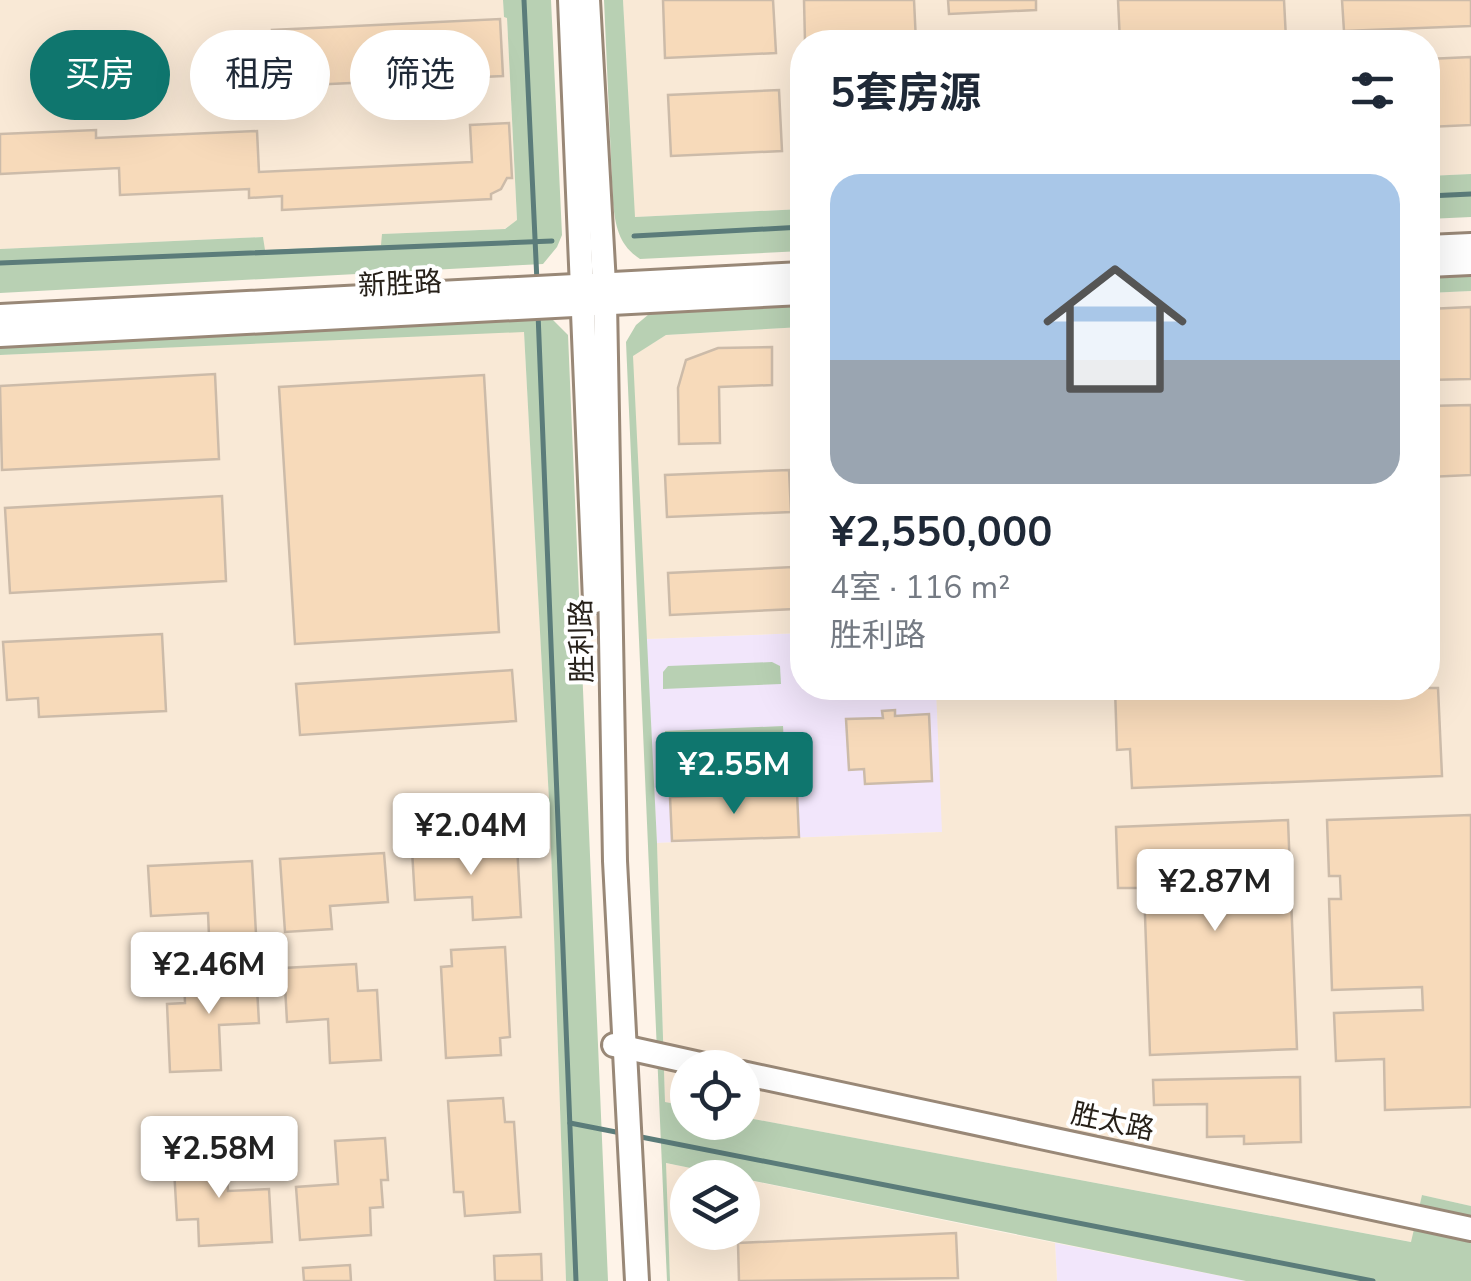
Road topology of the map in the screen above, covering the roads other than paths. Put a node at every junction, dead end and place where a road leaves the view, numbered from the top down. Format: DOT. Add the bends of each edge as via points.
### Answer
graph roads {
  1 [pos="570,0"];
  2 [pos="588,0"];
  3 [pos="1471,245"];
  4 [pos="1440,246"];
  5 [pos="1471,263"];
  6 [pos="1440,264"];
  7 [pos="790,275"];
  8 [pos="594,293"];
  9 [pos="790,293"];
  10 [pos="0,316"];
  11 [pos="0,335"];
  12 [pos="618,1046"];
  13 [pos="670,1057"];
  14 [pos="760,1077"];
  15 [pos="622,1153"];
  16 [pos="1471,1229"];
  17 [pos="621,1281"];
  18 [pos="637,1281"];
  1 -- 8 [label="street, 胜利路"];
  2 -- 8 [label="street, 胜利路"];
  3 -- 4 [label="street"];
  5 -- 6 [label="street"];
  7 -- 8 [label="street, 新胜路"];
  8 -- 9 [label="street, 新胜路"];
  8 -- 10 [label="street, 新胜路"];
  8 -- 11 [label="street, 新胜路"];
  8 -- 12 [label="street, 胜利路"];
  12 -- 13 [label="street"];
  12 -- 15 [label="street, 胜利路"];
  14 -- 16 [label="street, 胜太路"];
  15 -- 17 [label="street, 胜利路"];
  15 -- 18 [label="street, 胜利路"];
}
